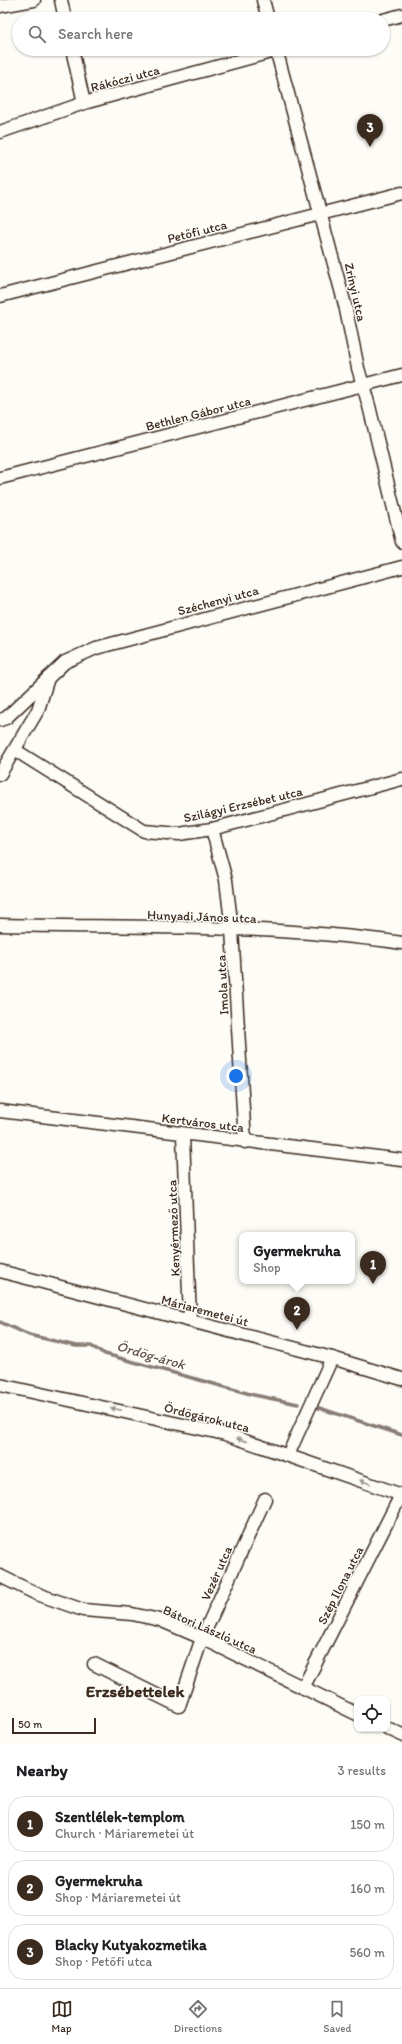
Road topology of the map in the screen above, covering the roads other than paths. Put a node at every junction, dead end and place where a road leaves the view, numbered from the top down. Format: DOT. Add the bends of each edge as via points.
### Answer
graph roads {
  1 [pos="34,0"];
  2 [pos="61,0"];
  3 [pos="263,0"];
  4 [pos="0,6"];
  5 [pos="64,12"];
  6 [pos="266,12"];
  7 [pos="402,15"];
  8 [pos="390,18"];
  9 [pos="74,56"];
  10 [pos="256,56"];
  11 [pos="280,56"];
  12 [pos="84,103"];
  13 [pos="0,132"];
  14 [pos="402,193"];
  15 [pos="321,213"];
  16 [pos="0,296"];
  17 [pos="402,375"];
  18 [pos="364,385"];
  19 [pos="0,478"];
  20 [pos="402,542"];
  21 [pos="402,567"];
  22 [pos="49,677"];
  23 [pos="28,697"];
  24 [pos="38,710"];
  25 [pos="0,720"];
  26 [pos="15,750"];
  27 [pos="0,774"];
  28 [pos="402,779"];
  29 [pos="212,829"];
  30 [pos="0,925"];
  31 [pos="232,930"];
  32 [pos="402,943"];
  33 [pos="0,1111"];
  34 [pos="183,1134"];
  35 [pos="245,1142"];
  36 [pos="402,1160"];
  37 [pos="0,1271"];
  38 [pos="190,1320"];
  39 [pos="332,1358"];
  40 [pos="402,1379"];
  41 [pos="0,1385"];
  42 [pos="288,1455"];
  43 [pos="402,1495"];
  44 [pos="265,1498"];
  45 [pos="0,1576"];
  46 [pos="202,1638"];
  47 [pos="94,1664"];
  48 [pos="303,1688"];
  49 [pos="354,1713"];
  50 [pos="390,1729"];
  51 [pos="402,1734"];
  1 -- 4 [label="street"];
  2 -- 5 [label="street"];
  3 -- 6 [label="street"];
  7 -- 8 [label="street"];
  9 -- 12 [label="street"];
  10 -- 12 [label="street, Rákóczi utca"];
  11 -- 15 [label="street, Zrínyi utca"];
  12 -- 13 [label="street, Rákóczi utca"];
  14 -- 15 [label="street, Petőfi utca"];
  15 -- 16 [label="street, Petőfi utca"];
  15 -- 18 [label="street, Zrínyi utca"];
  17 -- 18 [label="street, Bethlen Gábor utca"];
  18 -- 19 [label="street, Bethlen Gábor utca"];
  18 -- 20 [label="street, Zrínyi utca"];
  21 -- 22 [label="street, Széchenyi utca" via="103,645 66,662"];
  22 -- 23 [label="street, Széchenyi utca"];
  22 -- 24 [label="street"];
  23 -- 24 [label="street" via="38,702"];
  23 -- 25 [label="street, Széchenyi utca" via="6,718"];
  24 -- 26 [label="street"];
  26 -- 27 [label="street"];
  26 -- 29 [label="street, Szilágyi Erzsébet utca" via="144,831 179,834"];
  28 -- 29 [label="street, Szilágyi Erzsébet utca"];
  29 -- 31 [label="street, Imola utca" via="226,880"];
  30 -- 31 [label="street, Hunyadi János utca"];
  31 -- 32 [label="street, Hunyadi János utca" via="355,937"];
  31 -- 35 [label="street, Imola utca"];
  33 -- 34 [label="street, Kertváros utca"];
  34 -- 35 [label="street, Kertváros utca"];
  34 -- 38 [label="street, Kenyérmező utca"];
  35 -- 36 [label="street, Kertváros utca"];
  37 -- 38 [label="street, Máriaremetei út"];
  38 -- 39 [label="street, Máriaremetei út"];
  39 -- 40 [label="street, Máriaremetei út"];
  39 -- 42 [label="street"];
  42 -- 41 [label="street, Ördögárok utca, one-way" via="225,1434"];
  43 -- 42 [label="street, Ördögárok utca, one-way"];
  43 -- 48 [label="street, Szép Ilona utca"];
  44 -- 46 [label="street, Vezér utca"];
  45 -- 46 [label="street, Bátori László utca" via="63,1604 83,1610 132,1614 160,1620"];
  46 -- 47 [label="street, Vezér utca" via="178,1706"];
  46 -- 48 [label="street, Bátori László utca"];
  48 -- 49 [label="street, Bátori László utca"];
  50 -- 51 [label="street"];
}
